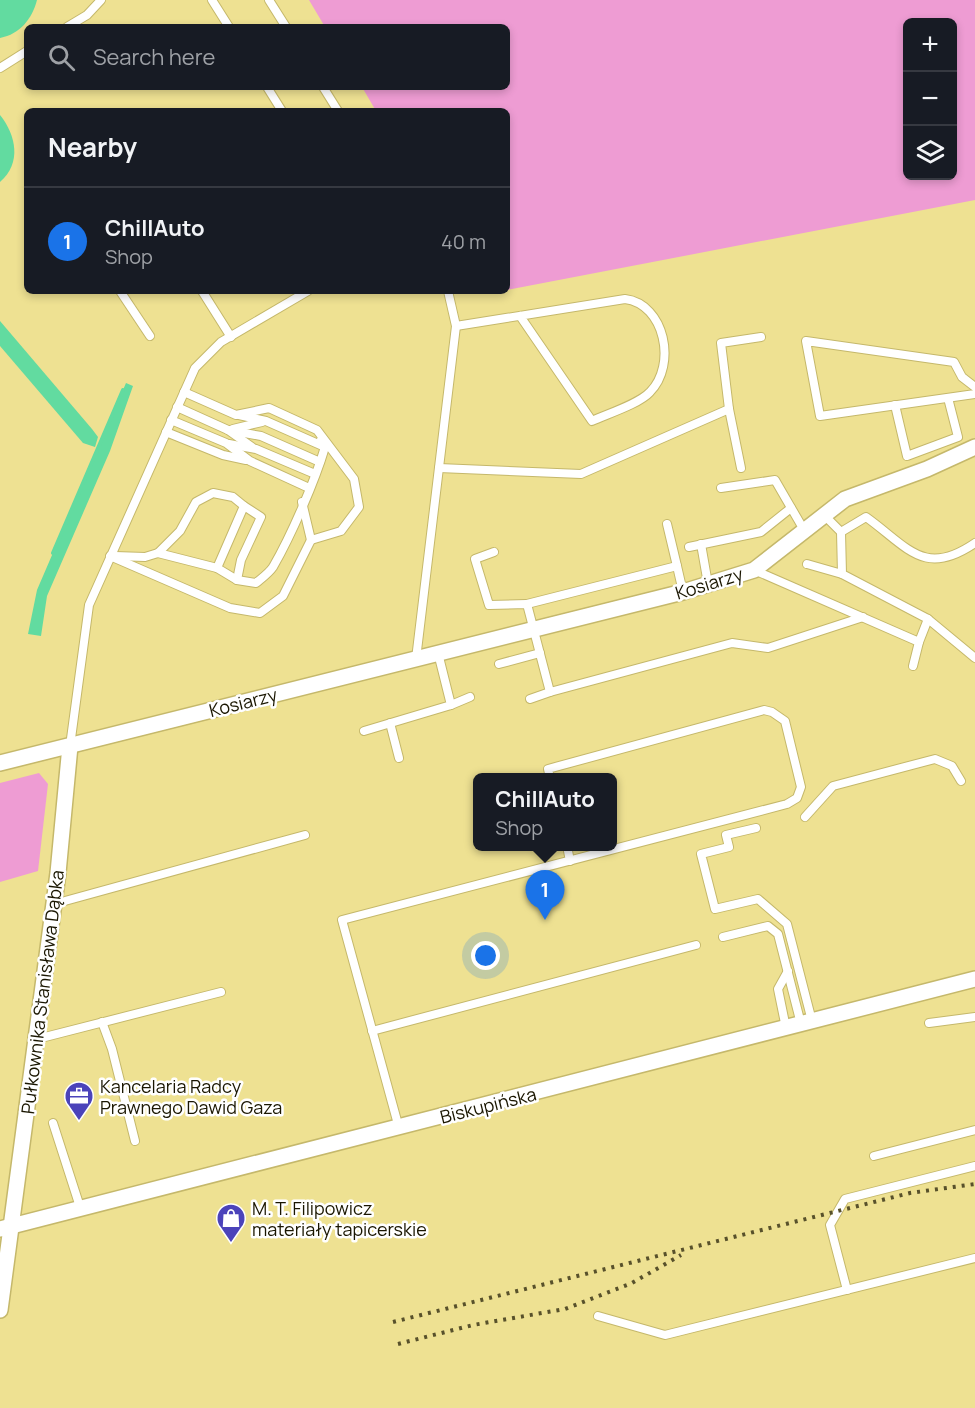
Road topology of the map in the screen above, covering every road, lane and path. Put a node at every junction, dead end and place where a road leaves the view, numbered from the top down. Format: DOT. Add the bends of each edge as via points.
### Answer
graph roads {
  1 [pos="101,0"];
  2 [pos="212,0"];
  3 [pos="269,0"];
  4 [pos="72,24"];
  5 [pos="227,24"];
  6 [pos="284,24"];
  7 [pos="24,53"];
  8 [pos="0,68"];
  9 [pos="269,90"];
  10 [pos="326,90"];
  11 [pos="280,108"];
  12 [pos="336,108"];
  13 [pos="122,294"];
  14 [pos="204,294"];
  15 [pos="303,294"];
  16 [pos="449,294"];
  17 [pos="520,316"];
  18 [pos="456,326"];
  19 [pos="150,336"];
  20 [pos="231,337"];
  21 [pos="761,337"];
  22 [pos="975,387"];
  23 [pos="184,392"];
  24 [pos="975,394"];
  25 [pos="948,398"];
  26 [pos="895,405"];
  27 [pos="177,408"];
  28 [pos="729,409"];
  29 [pos="236,415"];
  30 [pos="171,420"];
  31 [pos="266,421"];
  32 [pos="248,425"];
  33 [pos="228,430"];
  34 [pos="317,430"];
  35 [pos="166,432"];
  36 [pos="261,436"];
  37 [pos="226,443"];
  38 [pos="325,447"];
  39 [pos="975,447"];
  40 [pos="256,449"];
  41 [pos="249,461"];
  42 [pos="320,462"];
  43 [pos="439,468"];
  44 [pos="741,468"];
  45 [pos="315,474"];
  46 [pos="309,488"];
  47 [pos="721,488"];
  48 [pos="302,502"];
  49 [pos="244,506"];
  50 [pos="791,508"];
  51 [pos="823,515"];
  52 [pos="667,524"];
  53 [pos="804,530"];
  54 [pos="841,532"];
  55 [pos="311,540"];
  56 [pos="975,543"];
  57 [pos="701,544"];
  58 [pos="689,547"];
  59 [pos="494,552"];
  60 [pos="158,553"];
  61 [pos="111,556"];
  62 [pos="807,564"];
  63 [pos="677,566"];
  64 [pos="217,568"];
  65 [pos="754,570"];
  66 [pos="842,574"];
  67 [pos="237,580"];
  68 [pos="708,584"];
  69 [pos="683,592"];
  70 [pos="527,604"];
  71 [pos="863,617"];
  72 [pos="928,619"];
  73 [pos="534,629"];
  74 [pos="919,642"];
  75 [pos="438,653"];
  76 [pos="540,653"];
  77 [pos="975,658"];
  78 [pos="416,659"];
  79 [pos="499,664"];
  80 [pos="913,666"];
  81 [pos="550,692"];
  82 [pos="470,697"];
  83 [pos="530,699"];
  84 [pos="451,705"];
  85 [pos="390,723"];
  86 [pos="364,731"];
  87 [pos="70,746"];
  88 [pos="399,758"];
  89 [pos="0,763"];
  90 [pos="549,773"];
  91 [pos="961,781"];
  92 [pos="805,817"];
  93 [pos="756,828"];
  94 [pos="305,835"];
  95 [pos="617,849"];
  96 [pos="568,851"];
  97 [pos="608,851"];
  98 [pos="570,861"];
  99 [pos="54,904"];
  100 [pos="723,937"];
  101 [pos="696,945"];
  102 [pos="788,971"];
  103 [pos="975,979"];
  104 [pos="221,992"];
  105 [pos="975,1017"];
  106 [pos="102,1022"];
  107 [pos="929,1023"];
  108 [pos="799,1025"];
  109 [pos="372,1031"];
  110 [pos="36,1036"];
  111 [pos="53,1123"];
  112 [pos="399,1128"];
  113 [pos="975,1130"];
  114 [pos="135,1142"];
  115 [pos="874,1156"];
  116 [pos="975,1166"];
  117 [pos="81,1210"];
  118 [pos="5,1229"];
  119 [pos="975,1258"];
  120 [pos="847,1290"];
  121 [pos="0,1310"];
  122 [pos="598,1316"];
  1 -- 4 [label="lane"];
  2 -- 5 [label="lane"];
  3 -- 6 [label="lane"];
  7 -- 8 [label="lane"];
  9 -- 11 [label="lane"];
  10 -- 12 [label="lane"];
  13 -- 19 [label="lane"];
  14 -- 20 [label="lane"];
  15 -- 20 [label="lane"];
  16 -- 18 [label="lane"];
  17 -- 17 [label="lane" via="635,300 657,321 665,353 660,376 648,394 592,421"];
  17 -- 18 [label="lane"];
  18 -- 43 [label="lane"];
  20 -- 23 [label="lane" via="195,368"];
  21 -- 28 [label="lane" via="721,343"];
  22 -- 26 [label="lane" via="962,377 954,362 806,341 820,416"];
  23 -- 27 [label="lane"];
  23 -- 29 [label="lane"];
  24 -- 25 [label="lane"];
  25 -- 26 [label="lane"];
  25 -- 26 [label="lane" via="958,437 908,456"];
  27 -- 30 [label="lane"];
  27 -- 33 [label="lane"];
  28 -- 43 [label="lane" via="580,474"];
  28 -- 44 [label="lane"];
  29 -- 31 [label="lane"];
  29 -- 32 [label="lane"];
  29 -- 34 [label="lane" via="268,408"];
  30 -- 35 [label="lane"];
  30 -- 37 [label="lane"];
  31 -- 32 [label="lane"];
  31 -- 38 [label="lane"];
  32 -- 33 [label="lane"];
  32 -- 36 [label="lane"];
  33 -- 36 [label="lane"];
  33 -- 40 [label="lane"];
  34 -- 38 [label="lane"];
  34 -- 55 [label="lane" via="354,479 359,507 341,531"];
  35 -- 41 [label="lane"];
  35 -- 61 [label="lane"];
  36 -- 42 [label="lane"];
  37 -- 40 [label="lane"];
  37 -- 41 [label="lane"];
  38 -- 42 [label="lane"];
  39 -- 51 [label="street, Kosiarzy" via="844,499"];
  40 -- 45 [label="lane"];
  41 -- 46 [label="lane"];
  42 -- 45 [label="lane"];
  43 -- 78 [label="lane"];
  45 -- 46 [label="lane"];
  46 -- 48 [label="lane"];
  47 -- 50 [label="lane" via="775,480"];
  48 -- 55 [label="lane"];
  48 -- 67 [label="lane" via="272,569 256,583"];
  49 -- 60 [label="lane" via="233,497 213,493 196,502 180,531"];
  49 -- 64 [label="lane"];
  49 -- 67 [label="lane" via="261,517 241,560"];
  50 -- 53 [label="lane"];
  50 -- 57 [label="lane" via="761,532"];
  51 -- 53 [label="street, Kosiarzy"];
  51 -- 54 [label="lane"];
  52 -- 63 [label="lane"];
  53 -- 65 [label="street, Kosiarzy"];
  54 -- 56 [label="lane" via="866,517 928,560 949,558"];
  54 -- 66 [label="lane"];
  55 -- 61 [label="lane" via="283,596 260,613 230,609"];
  57 -- 58 [label="lane"];
  57 -- 68 [label="lane"];
  59 -- 70 [label="lane" via="475,559 489,605"];
  60 -- 61 [label="lane" via="145,558"];
  60 -- 64 [label="lane"];
  61 -- 87 [label="lane" via="88,605"];
  62 -- 66 [label="lane"];
  63 -- 69 [label="lane"];
  63 -- 70 [label="lane"];
  64 -- 67 [label="lane"];
  65 -- 68 [label="street, Kosiarzy"];
  65 -- 71 [label="lane"];
  66 -- 72 [label="lane"];
  68 -- 69 [label="street, Kosiarzy"];
  69 -- 73 [label="street, Kosiarzy"];
  70 -- 73 [label="lane"];
  71 -- 74 [label="lane"];
  71 -- 81 [label="lane" via="768,648 732,643"];
  72 -- 74 [label="lane"];
  72 -- 77 [label="lane"];
  73 -- 75 [label="street, Kosiarzy"];
  73 -- 76 [label="lane"];
  74 -- 80 [label="lane"];
  75 -- 78 [label="street, Kosiarzy"];
  75 -- 84 [label="lane"];
  76 -- 79 [label="lane"];
  76 -- 81 [label="lane"];
  78 -- 87 [label="street, Kosiarzy"];
  81 -- 83 [label="lane"];
  82 -- 84 [label="lane"];
  84 -- 85 [label="lane"];
  85 -- 86 [label="lane"];
  85 -- 88 [label="lane"];
  87 -- 89 [label="street"];
  87 -- 99 [label="street, Pułkownika Stanisława Dąbka"];
  90 -- 95 [label="lane" via="548,769 764,710 779,716 788,728 801,787 792,802"];
  91 -- 92 [label="lane" via="952,766 935,759 833,786"];
  93 -- 108 [label="lane" via="726,835 729,847 701,854 715,909 758,898 787,924"];
  94 -- 99 [label="lane"];
  96 -- 98 [label="lane"];
  97 -- 98 [label="lane"];
  98 -- 109 [label="lane" via="342,920"];
  99 -- 110 [label="street, Pułkownika Stanisława Dąbka"];
  100 -- 102 [label="lane" via="768,926 778,934"];
  101 -- 109 [label="lane"];
  102 -- 108 [label="lane"];
  102 -- 108 [label="lane" via="777,989"];
  103 -- 108 [label="street, Biskupińska"];
  104 -- 106 [label="lane"];
  105 -- 107 [label="lane"];
  106 -- 110 [label="lane"];
  106 -- 114 [label="lane"];
  108 -- 112 [label="street, Biskupińska"];
  109 -- 112 [label="lane"];
  110 -- 118 [label="street, Pułkownika Stanisława Dąbka"];
  111 -- 117 [label="lane"];
  112 -- 117 [label="street, Biskupińska"];
  113 -- 115 [label="lane"];
  116 -- 120 [label="lane" via="845,1199 830,1225"];
  117 -- 118 [label="street, Biskupińska"];
  118 -- 121 [label="street, Pułkownika Stanisława Dąbka"];
  119 -- 120 [label="lane"];
  120 -- 122 [label="lane" via="665,1335"];
}
